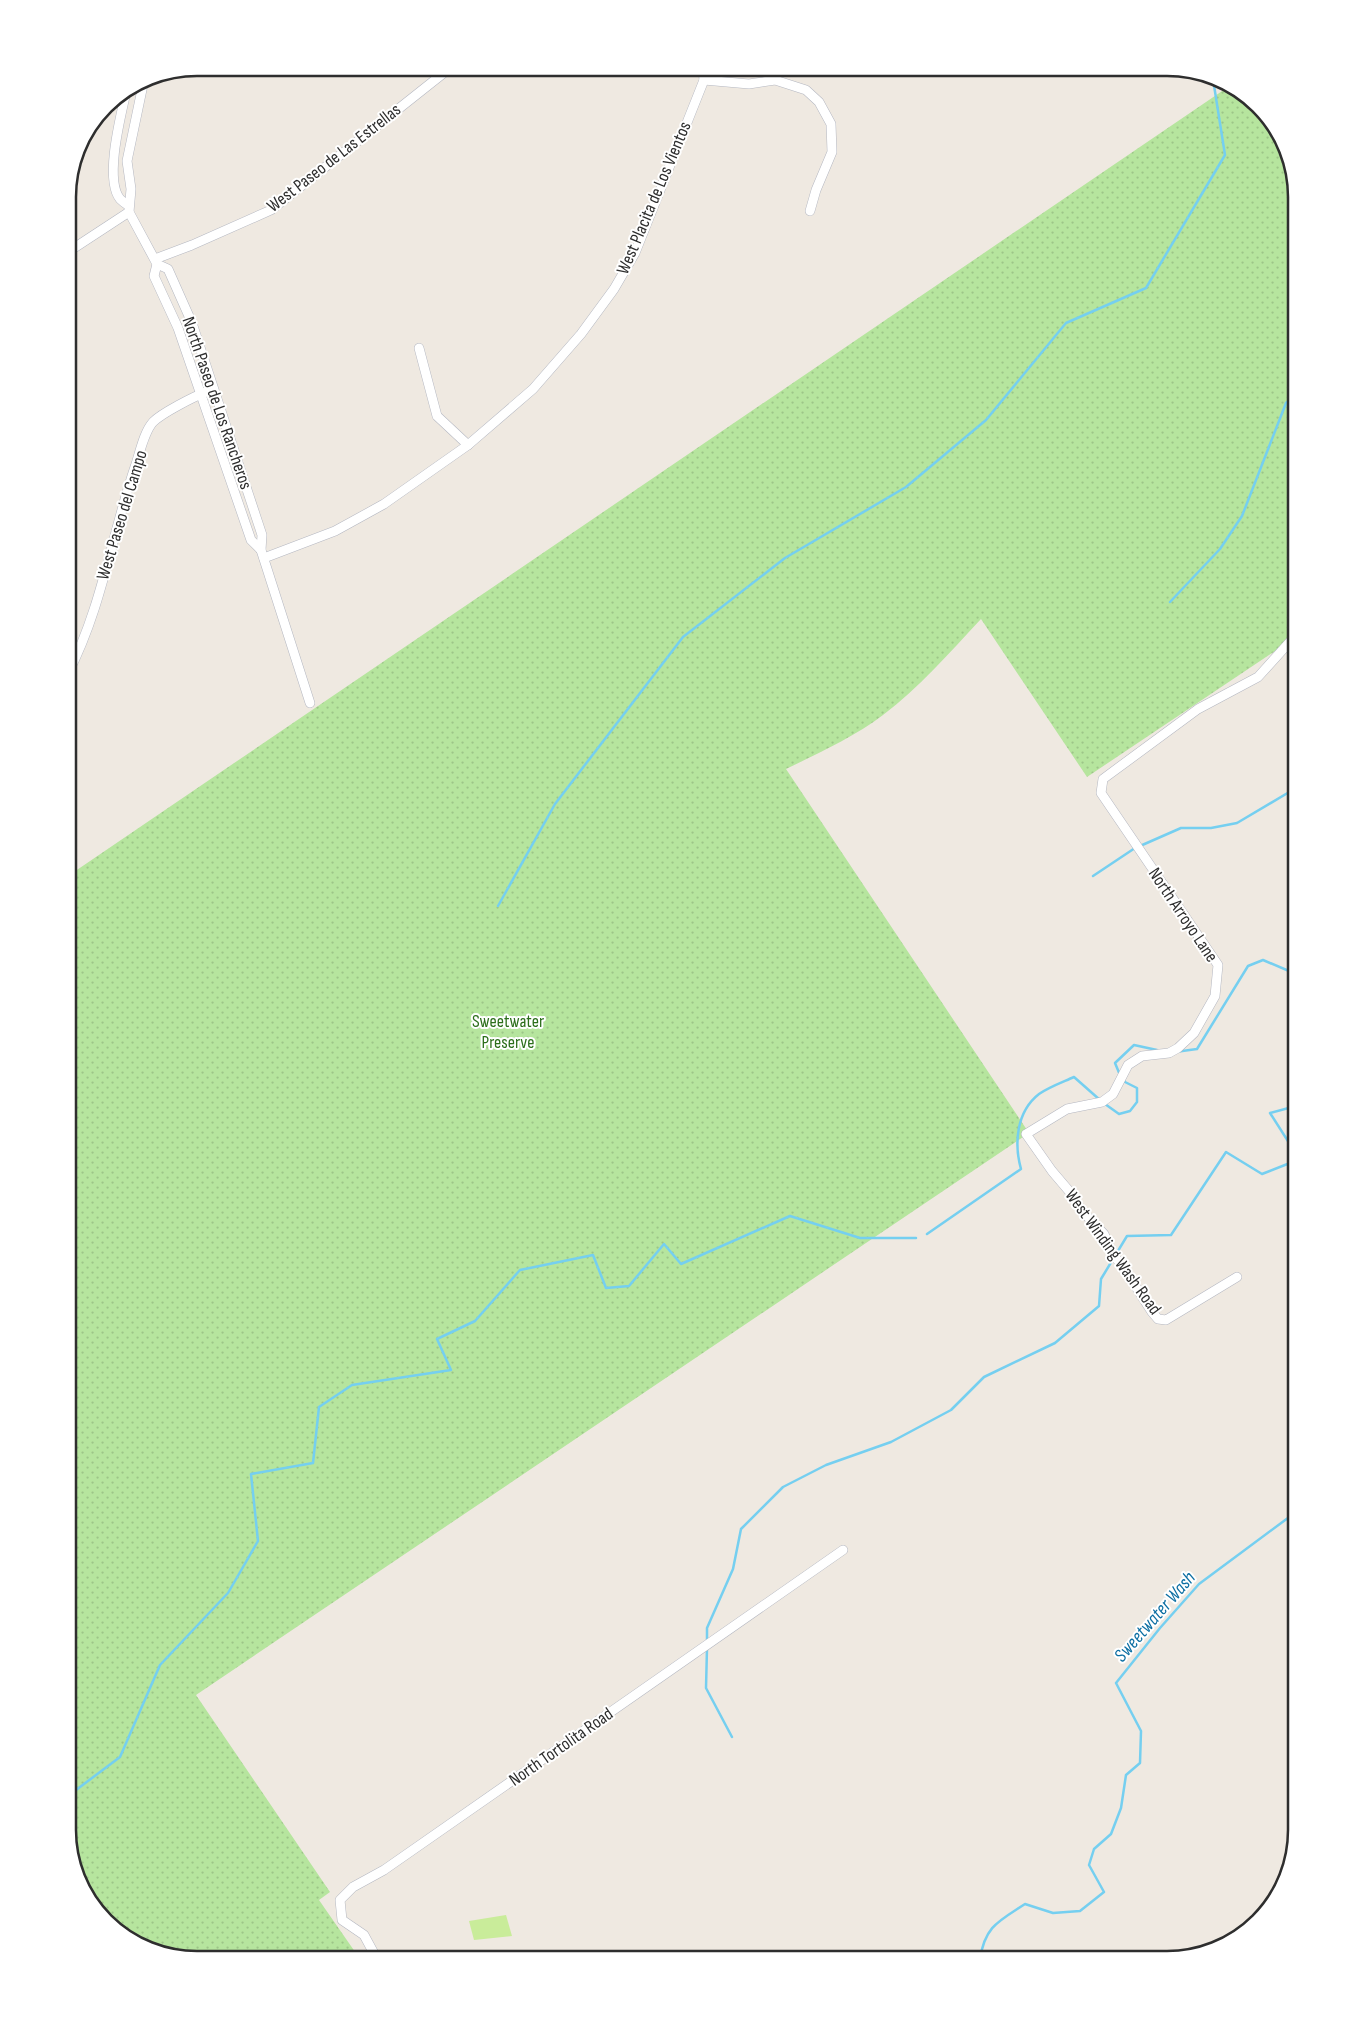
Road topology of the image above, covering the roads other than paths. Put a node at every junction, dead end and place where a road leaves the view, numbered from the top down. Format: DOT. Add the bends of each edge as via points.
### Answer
graph roads {
  1 [pos="440,76"];
  2 [pos="703,77"];
  3 [pos="704,80"];
  4 [pos="142,90"];
  5 [pos="124,102"];
  6 [pos="129,209"];
  7 [pos="810,211"];
  8 [pos="77,246"];
  9 [pos="156,262"];
  10 [pos="419,348"];
  11 [pos="213,389"];
  12 [pos="200,394"];
  13 [pos="468,445"];
  14 [pos="263,554"];
  15 [pos="1288,644"];
  16 [pos="77,655"];
  17 [pos="310,703"];
  18 [pos="1026,1134"];
  19 [pos="1237,1276"];
  20 [pos="843,1550"];
  21 [pos="372,1950"];
  1 -- 9 [label="street, West Paseo de Las Estrellas" via="271,210"];
  2 -- 3 [label="street"];
  3 -- 7 [label="street" via="749,84 775,80 806,90 819,102 831,124 832,152"];
  3 -- 13 [label="street, West Placita de Los Vientos" via="635,252 614,289 574,343 533,389"];
  4 -- 6 [label="street, North Paseo de Los Rancheros" via="127,161"];
  5 -- 6 [label="street, North Paseo de Los Rancheros" via="114,144 114,180 118,198"];
  6 -- 8 [label="street"];
  6 -- 9 [label="street, North Paseo de Los Rancheros"];
  9 -- 11 [label="street, North Paseo de Los Rancheros" via="168,269 192,323"];
  9 -- 12 [label="street, North Paseo de Los Rancheros" via="154,276 178,328"];
  10 -- 13 [label="street" via="437,416"];
  11 -- 12 [label="street, West Paseo del Campo"];
  11 -- 14 [label="street, North Paseo de Los Rancheros" via="262,535"];
  12 -- 14 [label="street, North Paseo de Los Rancheros" via="251,540"];
  12 -- 16 [label="street, West Paseo del Campo" via="158,418 148,429 127,489 95,606"];
  13 -- 14 [label="street, West Placita de Los Vientos" via="384,504 335,531"];
  14 -- 17 [label="street, North Paseo de Los Rancheros"];
  15 -- 18 [label="street, North Arroyo Lane" via="1258,677 1198,710 1103,779 1101,793 1218,965 1216,996 1194,1033 1178,1048 1169,1053 1142,1056 1128,1065 1113,1094 1102,1102 1067,1108"];
  18 -- 19 [label="street, West Winding Wash Road" via="1082,1211 1104,1234 1113,1255 1158,1318 1166,1320"];
  20 -- 21 [label="street, North Tortolita Road" via="384,1870 353,1887 340,1900 342,1920 364,1935"];
}
